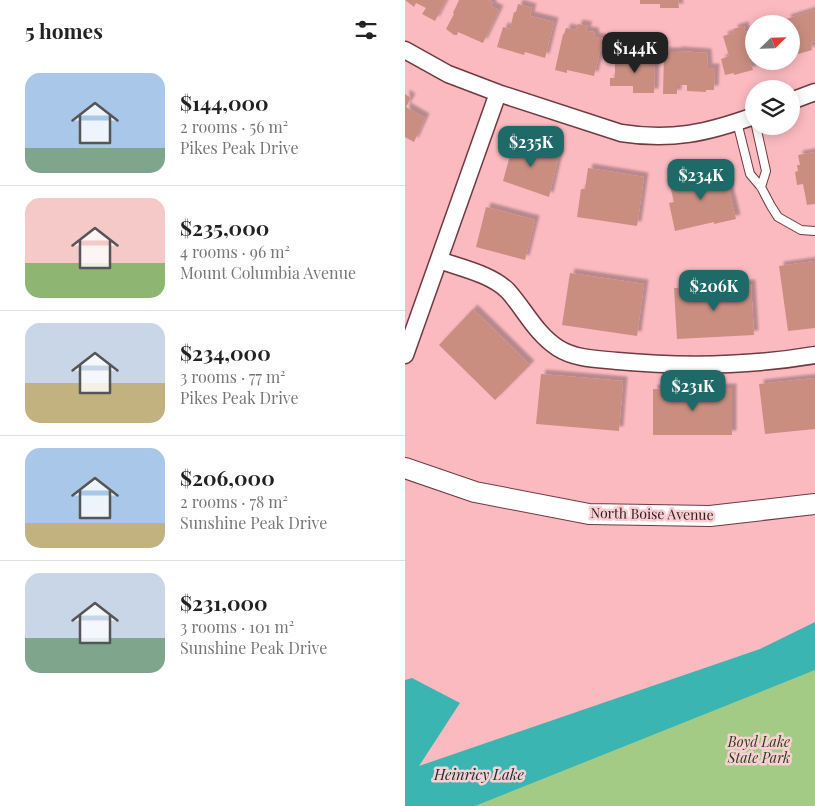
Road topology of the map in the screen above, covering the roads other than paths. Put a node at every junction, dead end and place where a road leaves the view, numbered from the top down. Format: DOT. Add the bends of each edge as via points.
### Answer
graph roads {
  1 [pos="405,50"];
  2 [pos="815,92"];
  3 [pos="498,93"];
  4 [pos="800,98"];
  5 [pos="745,120"];
  6 [pos="737,122"];
  7 [pos="758,135"];
  8 [pos="761,187"];
  9 [pos="815,231"];
  10 [pos="439,260"];
  11 [pos="405,355"];
  12 [pos="815,355"];
  13 [pos="405,468"];
  14 [pos="815,504"];
  1 -- 3 [label="street" via="448,74"];
  2 -- 4 [label="street"];
  3 -- 6 [label="street" via="600,127 641,136 691,135"];
  3 -- 10 [label="street"];
  5 -- 6 [label="street"];
  6 -- 8 [label="lane" via="750,174"];
  7 -- 8 [label="lane" via="767,171"];
  8 -- 9 [label="lane" via="778,217 801,230"];
  10 -- 11 [label="street"];
  10 -- 12 [label="street" via="499,284 547,339 572,355 643,363 733,364"];
  13 -- 14 [label="street, North Boise Avenue" via="475,492 589,514 710,516"];
}
